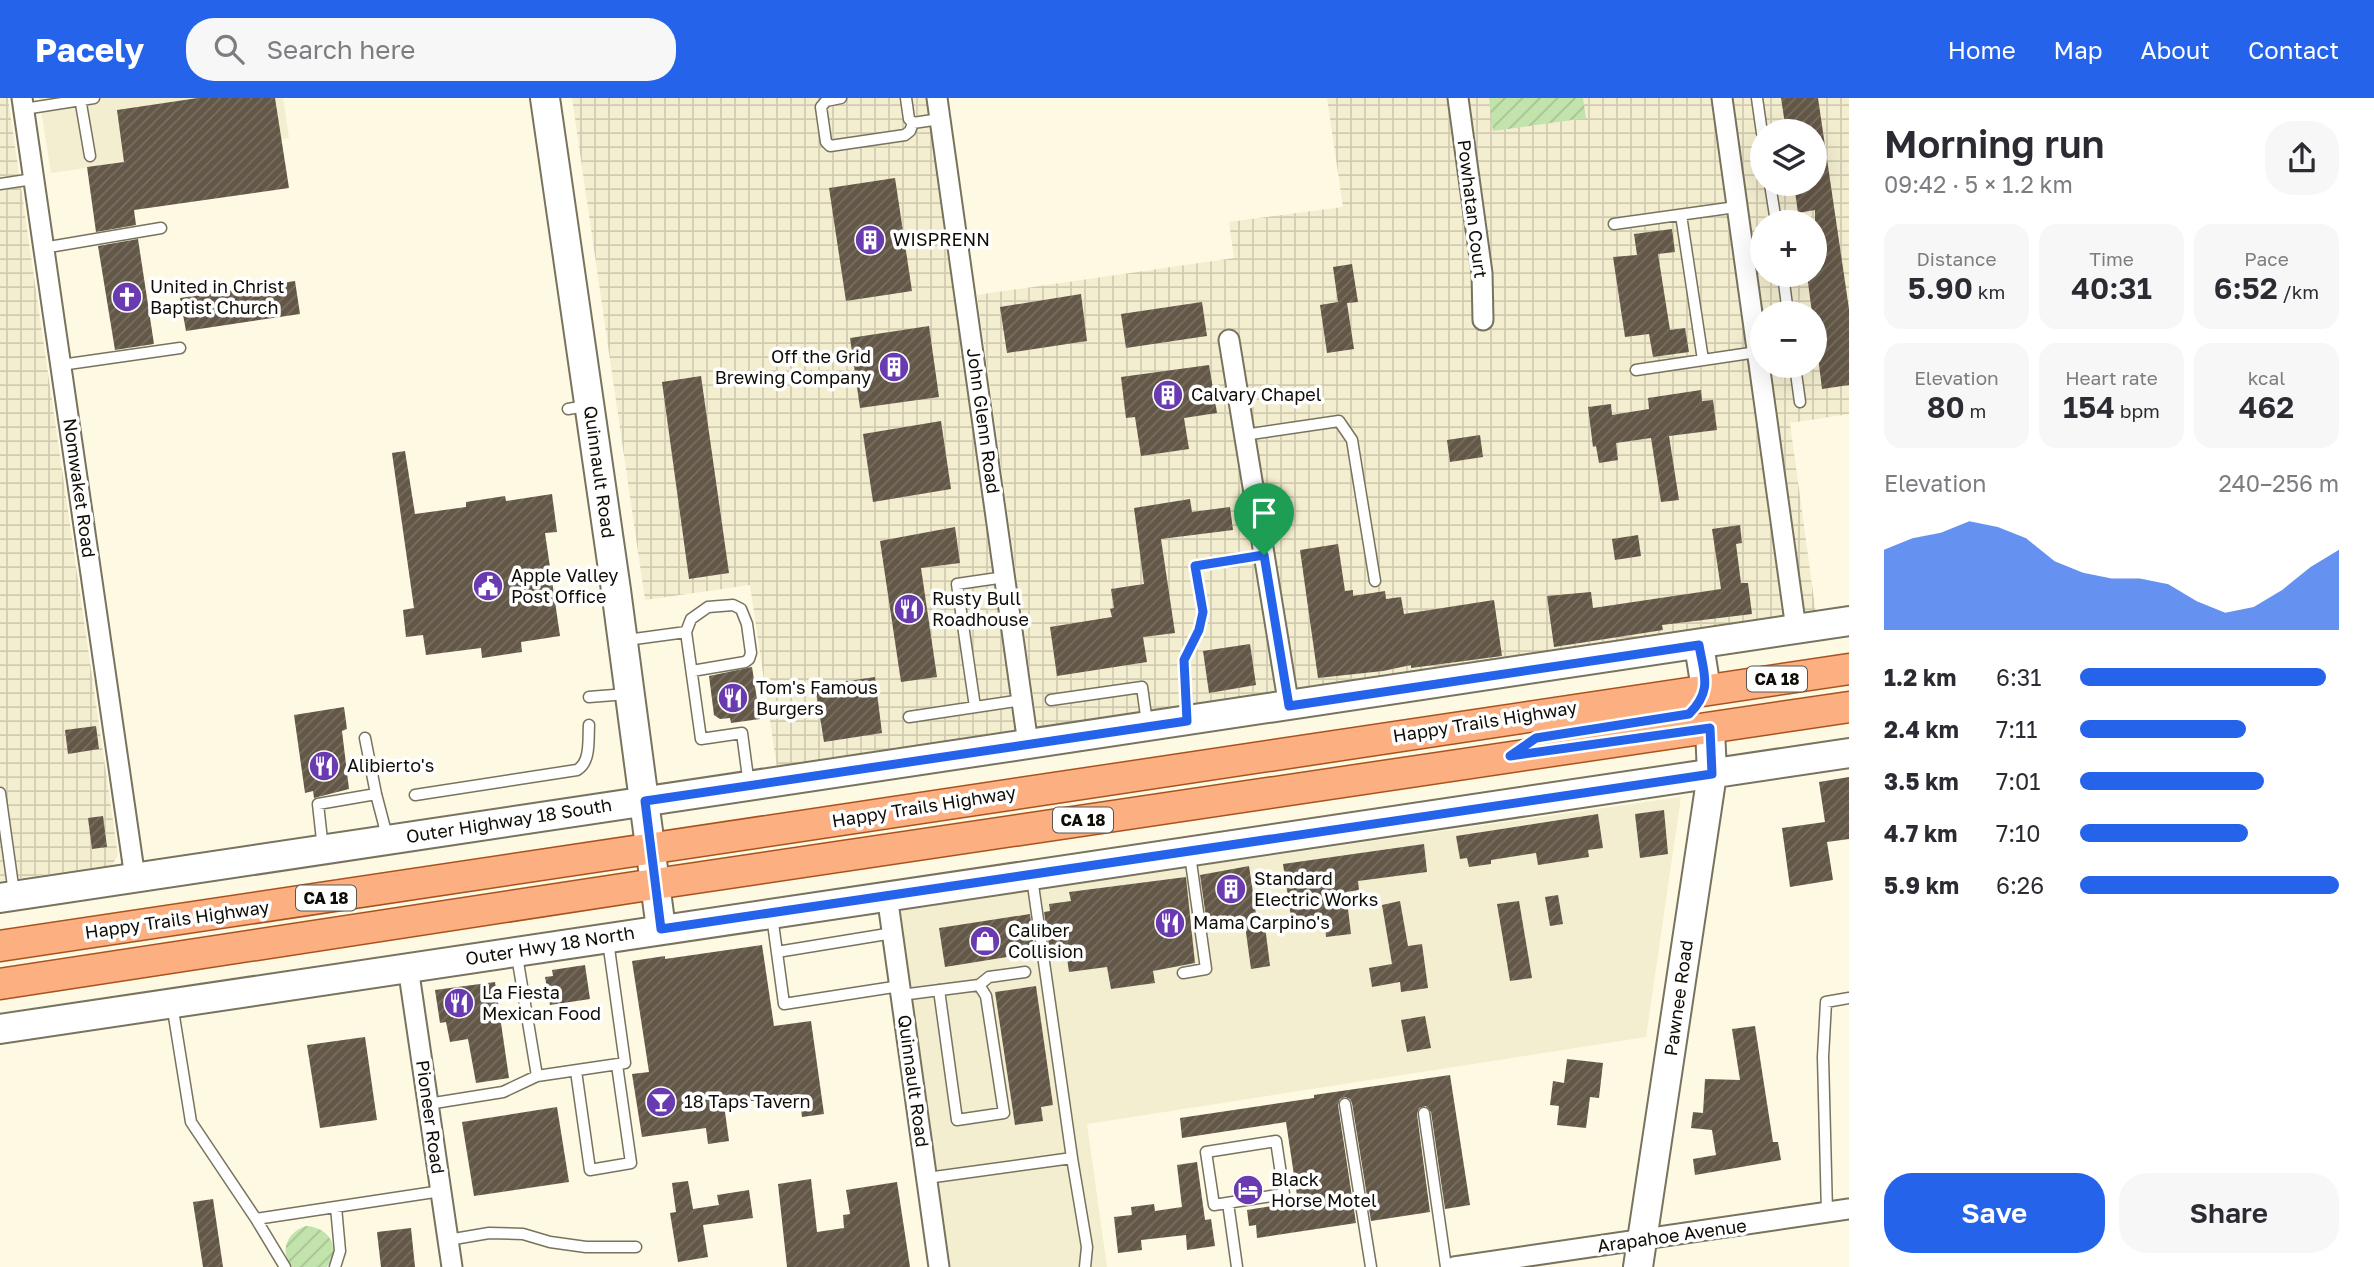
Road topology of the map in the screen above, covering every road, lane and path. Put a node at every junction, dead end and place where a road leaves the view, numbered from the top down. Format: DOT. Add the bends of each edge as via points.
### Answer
graph roads {
  1 [pos="94,98"];
  2 [pos="545,98"];
  3 [pos="841,98"];
  4 [pos="906,98"];
  5 [pos="937,98"];
  6 [pos="1458,98"];
  7 [pos="1722,98"];
  8 [pos="1757,98"];
  9 [pos="80,99"];
  10 [pos="23,104"];
  11 [pos="940,119"];
  12 [pos="1760,119"];
  13 [pos="913,123"];
  14 [pos="90,156"];
  15 [pos="33,179"];
  16 [pos="0,184"];
  17 [pos="1737,207"];
  18 [pos="1681,215"];
  19 [pos="1614,225"];
  20 [pos="161,228"];
  21 [pos="43,248"];
  22 [pos="1750,301"];
  23 [pos="1483,320"];
  24 [pos="1229,341"];
  25 [pos="180,348"];
  26 [pos="1750,353"];
  27 [pos="1703,360"];
  28 [pos="61,365"];
  29 [pos="1636,370"];
  30 [pos="1761,378"];
  31 [pos="1797,378"];
  32 [pos="1800,402"];
  33 [pos="1244,435"];
  34 [pos="1264,555"];
  35 [pos="1005,577"];
  36 [pos="1375,581"];
  37 [pos="1849,621"];
  38 [pos="1796,629"];
  39 [pos="686,632"];
  40 [pos="623,641"];
  41 [pos="1699,645"];
  42 [pos="1849,669"];
  43 [pos="692,671"];
  44 [pos="1849,684"];
  45 [pos="1706,689"];
  46 [pos="630,693"];
  47 [pos="589,697"];
  48 [pos="1051,699"];
  49 [pos="1022,700"];
  50 [pos="1289,706"];
  51 [pos="975,707"];
  52 [pos="1849,707"];
  53 [pos="909,717"];
  54 [pos="1187,721"];
  55 [pos="589,726"];
  56 [pos="1148,727"];
  57 [pos="1710,728"];
  58 [pos="365,738"];
  59 [pos="1028,744"];
  60 [pos="1849,753"];
  61 [pos="1510,756"];
  62 [pos="1712,774"];
  63 [pos="750,785"];
  64 [pos="0,793"];
  65 [pos="376,794"];
  66 [pos="415,795"];
  67 [pos="645,801"];
  68 [pos="388,840"];
  69 [pos="323,849"];
  70 [pos="652,849"];
  71 [pos="4,850"];
  72 [pos="1189,851"];
  73 [pos="1031,874"];
  74 [pos="135,878"];
  75 [pos="655,884"];
  76 [pos="887,895"];
  77 [pos="7,897"];
  78 [pos="771,912"];
  79 [pos="661,929"];
  80 [pos="893,933"];
  81 [pos="607,937"];
  82 [pos="0,946"];
  83 [pos="516,951"];
  84 [pos="777,952"];
  85 [pos="408,967"];
  86 [pos="1026,972"];
  87 [pos="1183,972"];
  88 [pos="0,984"];
  89 [pos="979,985"];
  90 [pos="900,990"];
  91 [pos="939,990"];
  92 [pos="1849,998"];
  93 [pos="172,1003"];
  94 [pos="0,1029"];
  95 [pos="617,1065"];
  96 [pos="576,1071"];
  97 [pos="537,1076"];
  98 [pos="428,1104"];
  99 [pos="1345,1104"];
  100 [pos="1424,1113"];
  101 [pos="1072,1158"];
  102 [pos="927,1178"];
  103 [pos="441,1191"];
  104 [pos="1228,1203"];
  105 [pos="336,1207"];
  106 [pos="1849,1209"];
  107 [pos="1826,1213"];
  108 [pos="256,1219"];
  109 [pos="447,1240"];
  110 [pos="636,1247"];
  111 [pos="1640,1254"];
  112 [pos="285,1267"];
  113 [pos="335,1267"];
  114 [pos="452,1267"];
  115 [pos="939,1267"];
  116 [pos="1085,1267"];
  117 [pos="1237,1267"];
  118 [pos="1371,1267"];
  119 [pos="1446,1267"];
  120 [pos="1454,1267"];
  1 -- 9 [label="lane"];
  2 -- 40 [label="street, Quinnault Road" via="579,407"];
  3 -- 13 [label="lane" via="821,107 830,146 905,135"];
  4 -- 13 [label="lane"];
  5 -- 11 [label="street, John Glenn Road"];
  6 -- 23 [label="street, Powhatan Court" via="1482,273"];
  7 -- 17 [label="street"];
  8 -- 12 [label="lane"];
  9 -- 10 [label="lane"];
  9 -- 14 [label="lane"];
  10 -- 15 [label="street, Nomwaket Road"];
  11 -- 13 [label="lane"];
  11 -- 35 [label="street, John Glenn Road"];
  15 -- 16 [label="lane"];
  15 -- 21 [label="street, Nomwaket Road"];
  17 -- 18 [label="lane"];
  17 -- 22 [label="street"];
  18 -- 19 [label="lane"];
  18 -- 27 [label="lane"];
  20 -- 21 [label="lane"];
  21 -- 28 [label="street, Nomwaket Road"];
  24 -- 33 [label="street"];
  25 -- 28 [label="lane"];
  26 -- 27 [label="lane"];
  27 -- 29 [label="lane"];
  28 -- 74 [label="street, Nomwaket Road"];
  30 -- 38 [label="street"];
  31 -- 32 [label="lane"];
  33 -- 34 [label="street"];
  33 -- 36 [label="lane" via="1339,421 1352,440"];
  34 -- 50 [label="street"];
  34 -- 54 [label="lane" via="1195,566 1203,612 1184,660"];
  35 -- 49 [label="street, John Glenn Road"];
  35 -- 51 [label="lane" via="957,584"];
  37 -- 38 [label="street, Outer Highway 18 South"];
  38 -- 41 [label="street, Outer Highway 18 South"];
  39 -- 40 [label="lane"];
  39 -- 43 [label="lane"];
  39 -- 43 [label="lane" via="691,619 708,607 733,605 741,609 747,624 749,659"];
  40 -- 46 [label="street, Quinnault Road"];
  41 -- 45 [label="street"];
  41 -- 50 [label="street, Outer Highway 18 South"];
  42 -- 45 [label="main road, Happy Trails Highway / CA 18"];
  43 -- 63 [label="lane" via="701,738 742,733"];
  44 -- 57 [label="main road" via="1729,703"];
  45 -- 61 [label="main road" via="1689,714 1536,738"];
  45 -- 70 [label="main road, Happy Trails Highway / CA 18"];
  46 -- 47 [label="lane"];
  46 -- 67 [label="street, Quinnault Road"];
  48 -- 56 [label="lane" via="1142,687"];
  49 -- 51 [label="lane"];
  49 -- 59 [label="street, John Glenn Road"];
  50 -- 54 [label="street, Outer Highway 18 South"];
  51 -- 53 [label="lane"];
  52 -- 57 [label="main road, Happy Trails Highway / CA 18"];
  54 -- 56 [label="street, Outer Highway 18 South"];
  55 -- 66 [label="lane" via="586,760 577,770"];
  56 -- 59 [label="street, Outer Highway 18 South"];
  57 -- 61 [label="main road, Happy Trails Highway / CA 18"];
  57 -- 62 [label="street, Pawnee Road"];
  58 -- 65 [label="lane"];
  59 -- 63 [label="street, Outer Highway 18 South"];
  60 -- 62 [label="street, Outer Hwy 18 North"];
  61 -- 75 [label="main road, Happy Trails Highway / CA 18"];
  62 -- 72 [label="street, Outer Hwy 18 North"];
  62 -- 111 [label="street, Pawnee Road"];
  63 -- 67 [label="street, Outer Highway 18 South"];
  64 -- 71 [label="lane"];
  65 -- 68 [label="lane"];
  65 -- 69 [label="lane" via="318,804"];
  67 -- 68 [label="street, Outer Highway 18 South"];
  67 -- 70 [label="street, Quinnault Road"];
  68 -- 69 [label="street, Outer Highway 18 South"];
  69 -- 74 [label="street, Outer Highway 18 South"];
  70 -- 75 [label="street, Quinnault Road"];
  70 -- 82 [label="main road, Happy Trails Highway / CA 18"];
  71 -- 77 [label="lane"];
  72 -- 73 [label="street, Outer Hwy 18 North"];
  72 -- 87 [label="lane" via="1206,969"];
  73 -- 76 [label="street, Outer Hwy 18 North"];
  73 -- 101 [label="lane"];
  74 -- 77 [label="street, Outer Highway 18 South"];
  75 -- 79 [label="street, Quinnault Road"];
  75 -- 88 [label="main road, Happy Trails Highway / CA 18"];
  76 -- 78 [label="street, Outer Hwy 18 North"];
  76 -- 80 [label="street, Quinnault Road"];
  78 -- 79 [label="street, Outer Hwy 18 North"];
  78 -- 84 [label="lane"];
  79 -- 81 [label="street, Outer Hwy 18 North"];
  80 -- 84 [label="lane"];
  80 -- 90 [label="street, Quinnault Road"];
  81 -- 83 [label="street, Outer Hwy 18 North"];
  81 -- 95 [label="lane" via="625,1063"];
  83 -- 85 [label="street, Outer Hwy 18 North"];
  83 -- 97 [label="lane"];
  84 -- 90 [label="lane" via="784,1004"];
  85 -- 93 [label="street, Outer Hwy 18 North"];
  85 -- 98 [label="street, Pioneer Road"];
  86 -- 89 [label="lane" via="989,977"];
  89 -- 91 [label="lane"];
  89 -- 91 [label="lane" via="986,996 1004,1113 957,1120"];
  90 -- 91 [label="lane"];
  90 -- 102 [label="street, Quinnault Road"];
  92 -- 107 [label="lane" via="1826,1002"];
  93 -- 94 [label="street, Outer Hwy 18 North"];
  93 -- 108 [label="lane" via="191,1122"];
  95 -- 96 [label="lane"];
  95 -- 96 [label="lane" via="631,1163 590,1170"];
  96 -- 97 [label="lane"];
  97 -- 98 [label="lane" via="503,1092"];
  98 -- 103 [label="street, Pioneer Road"];
  99 -- 118 [label="lane"];
  100 -- 119 [label="lane"];
  101 -- 102 [label="lane"];
  101 -- 116 [label="lane" via="1087,1247"];
  102 -- 115 [label="street, Quinnault Road"];
  103 -- 105 [label="lane"];
  103 -- 109 [label="street, Pioneer Road"];
  104 -- 104 [label="lane" via="1214,1205 1206,1152 1276,1141 1284,1194"];
  104 -- 117 [label="lane"];
  105 -- 108 [label="lane"];
  105 -- 113 [label="lane" via="340,1251"];
  106 -- 107 [label="street, Arapahoe Avenue"];
  107 -- 111 [label="street, Arapahoe Avenue"];
  108 -- 112 [label="lane"];
  109 -- 110 [label="lane" via="500,1233 586,1247"];
  109 -- 114 [label="street, Pioneer Road"];
  111 -- 120 [label="street, Arapahoe Avenue"];
}
